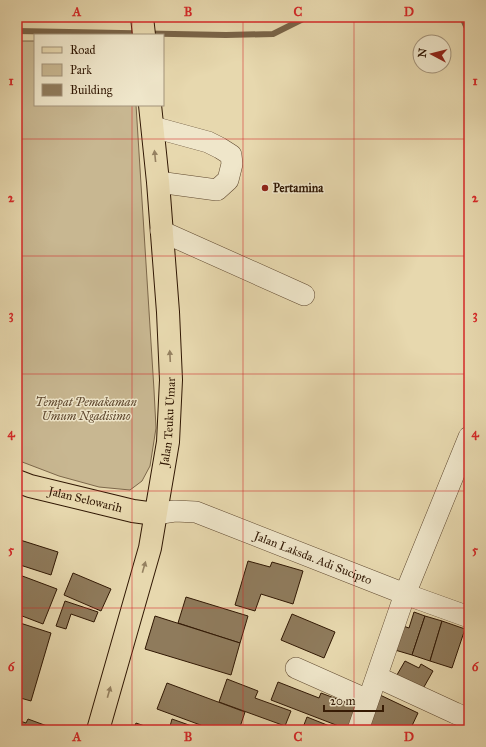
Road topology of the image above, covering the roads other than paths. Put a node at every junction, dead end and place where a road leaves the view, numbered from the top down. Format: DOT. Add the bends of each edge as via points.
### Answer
graph roads {
  1 [pos="142,17"];
  2 [pos="144,34"];
  3 [pos="150,106"];
  4 [pos="153,127"];
  5 [pos="158,182"];
  6 [pos="161,231"];
  7 [pos="304,295"];
  8 [pos="469,437"];
  9 [pos="17,481"];
  10 [pos="155,514"];
  11 [pos="405,594"];
  12 [pos="469,617"];
  13 [pos="296,668"];
  14 [pos="376,677"];
  15 [pos="368,700"];
  16 [pos="469,719"];
  17 [pos="98,730"];
  18 [pos="358,730"];
  1 -- 2 [label="main road"];
  3 -- 4 [label="main road, Jalan Teuku Umar"];
  5 -- 4 [label="main road, Jalan Teuku Umar, one-way"];
  4 -- 5 [label="street" via="208,142 231,155 232,164 228,180 217,190"];
  5 -- 6 [label="main road, Jalan Teuku Umar"];
  6 -- 7 [label="street"];
  10 -- 6 [label="main road, Jalan Teuku Umar, one-way" via="168,442 171,380"];
  8 -- 11 [label="street"];
  9 -- 10 [label="main road, Jalan Selowarih" via="133,511"];
  10 -- 11 [label="street, Jalan Laksda. Adi Sucipto" via="175,510 196,512"];
  17 -- 10 [label="main road, Jalan Teuku Umar, one-way" via="150,548"];
  11 -- 12 [label="street, Jalan Laksda. Adi Sucipto"];
  11 -- 14 [label="street"];
  13 -- 15 [label="street"];
  14 -- 15 [label="street"];
  14 -- 16 [label="street"];
  15 -- 18 [label="street"];
}
